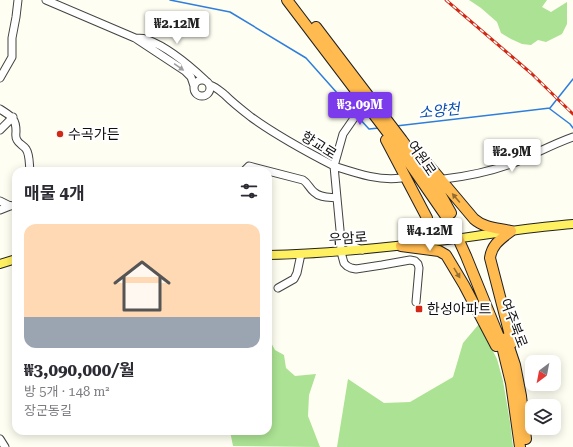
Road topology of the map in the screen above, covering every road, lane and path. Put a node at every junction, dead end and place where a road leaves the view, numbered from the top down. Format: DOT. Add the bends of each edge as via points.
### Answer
graph roads {
  1 [pos="18,0"];
  2 [pos="46,0"];
  3 [pos="287,0"];
  4 [pos="296,0"];
  5 [pos="135,38"];
  6 [pos="0,78"];
  7 [pos="207,82"];
  8 [pos="194,86"];
  9 [pos="207,94"];
  10 [pos="224,94"];
  11 [pos="367,107"];
  12 [pos="0,109"];
  13 [pos="13,118"];
  14 [pos="0,130"];
  15 [pos="573,138"];
  16 [pos="398,141"];
  17 [pos="334,166"];
  18 [pos="30,167"];
  19 [pos="272,172"];
  20 [pos="401,178"];
  21 [pos="444,179"];
  22 [pos="337,198"];
  23 [pos="0,201"];
  24 [pos="12,205"];
  25 [pos="12,205"];
  26 [pos="0,210"];
  27 [pos="573,224"];
  28 [pos="340,230"];
  29 [pos="511,231"];
  30 [pos="461,238"];
  31 [pos="401,246"];
  32 [pos="362,250"];
  33 [pos="341,252"];
  34 [pos="301,254"];
  35 [pos="272,255"];
  36 [pos="12,260"];
  37 [pos="0,264"];
  38 [pos="278,288"];
  39 [pos="416,302"];
  40 [pos="515,365"];
  41 [pos="511,383"];
  42 [pos="0,439"];
  43 [pos="5,447"];
  44 [pos="520,447"];
  45 [pos="526,447"];
  1 -- 6 [label="street" via="12,57"];
  2 -- 5 [label="street, 향교로"];
  3 -- 11 [label="highway, 여원로"];
  4 -- 11 [label="highway, 여원로"];
  5 -- 7 [label="street, 향교로" via="158,44 190,66"];
  5 -- 8 [label="street, 향교로, one-way" via="185,71 191,77"];
  7 -- 8 [label="street" via="198,81"];
  7 -- 9 [label="street" via="210,88"];
  7 -- 10 [label="street, 향교로"];
  8 -- 9 [label="street" via="201,96"];
  9 -- 10 [label="street"];
  10 -- 17 [label="street, 향교로" via="269,129"];
  11 -- 16 [label="highway, 여원로"];
  11 -- 17 [label="street" via="345,130"];
  12 -- 13 [label="street"];
  13 -- 14 [label="street"];
  13 -- 18 [label="street" via="17,141 26,148"];
  15 -- 21 [label="street" via="507,165"];
  29 -- 16 [label="highway, one-way" via="480,224"];
  16 -- 30 [label="highway, 여원로"];
  16 -- 31 [label="highway" via="428,221 421,235"];
  17 -- 20 [label="street" via="366,176"];
  17 -- 22 [label="street, 향교로"];
  19 -- 22 [label="street" via="303,180 314,193 323,197"];
  22 -- 28 [label="street, 향교로"];
  23 -- 24 [label="street"];
  25 -- 26 [label="street"];
  27 -- 29 [label="main road, 우암로"];
  28 -- 32 [label="street" via="346,242"];
  28 -- 33 [label="street, 향교로"];
  29 -- 30 [label="main road, 우암로"];
  29 -- 40 [label="highway" via="498,241 491,251 490,258"];
  30 -- 31 [label="main road, 우암로"];
  30 -- 40 [label="highway, 여주북로" via="502,328"];
  30 -- 41 [label="highway, 여주북로" via="501,342"];
  31 -- 32 [label="main road, 우암로"];
  31 -- 41 [label="highway, one-way" via="438,251 448,258 495,343"];
  32 -- 33 [label="main road, 우암로"];
  33 -- 34 [label="main road, 우암로"];
  33 -- 39 [label="street" via="344,263 351,268 415,261 419,268"];
  34 -- 35 [label="main road, 우암로"];
  34 -- 38 [label="street" via="294,279"];
  36 -- 37 [label="main road"];
  40 -- 45 [label="highway, 여주북로"];
  41 -- 44 [label="highway, 여주북로"];
  42 -- 43 [label="street"];
}
